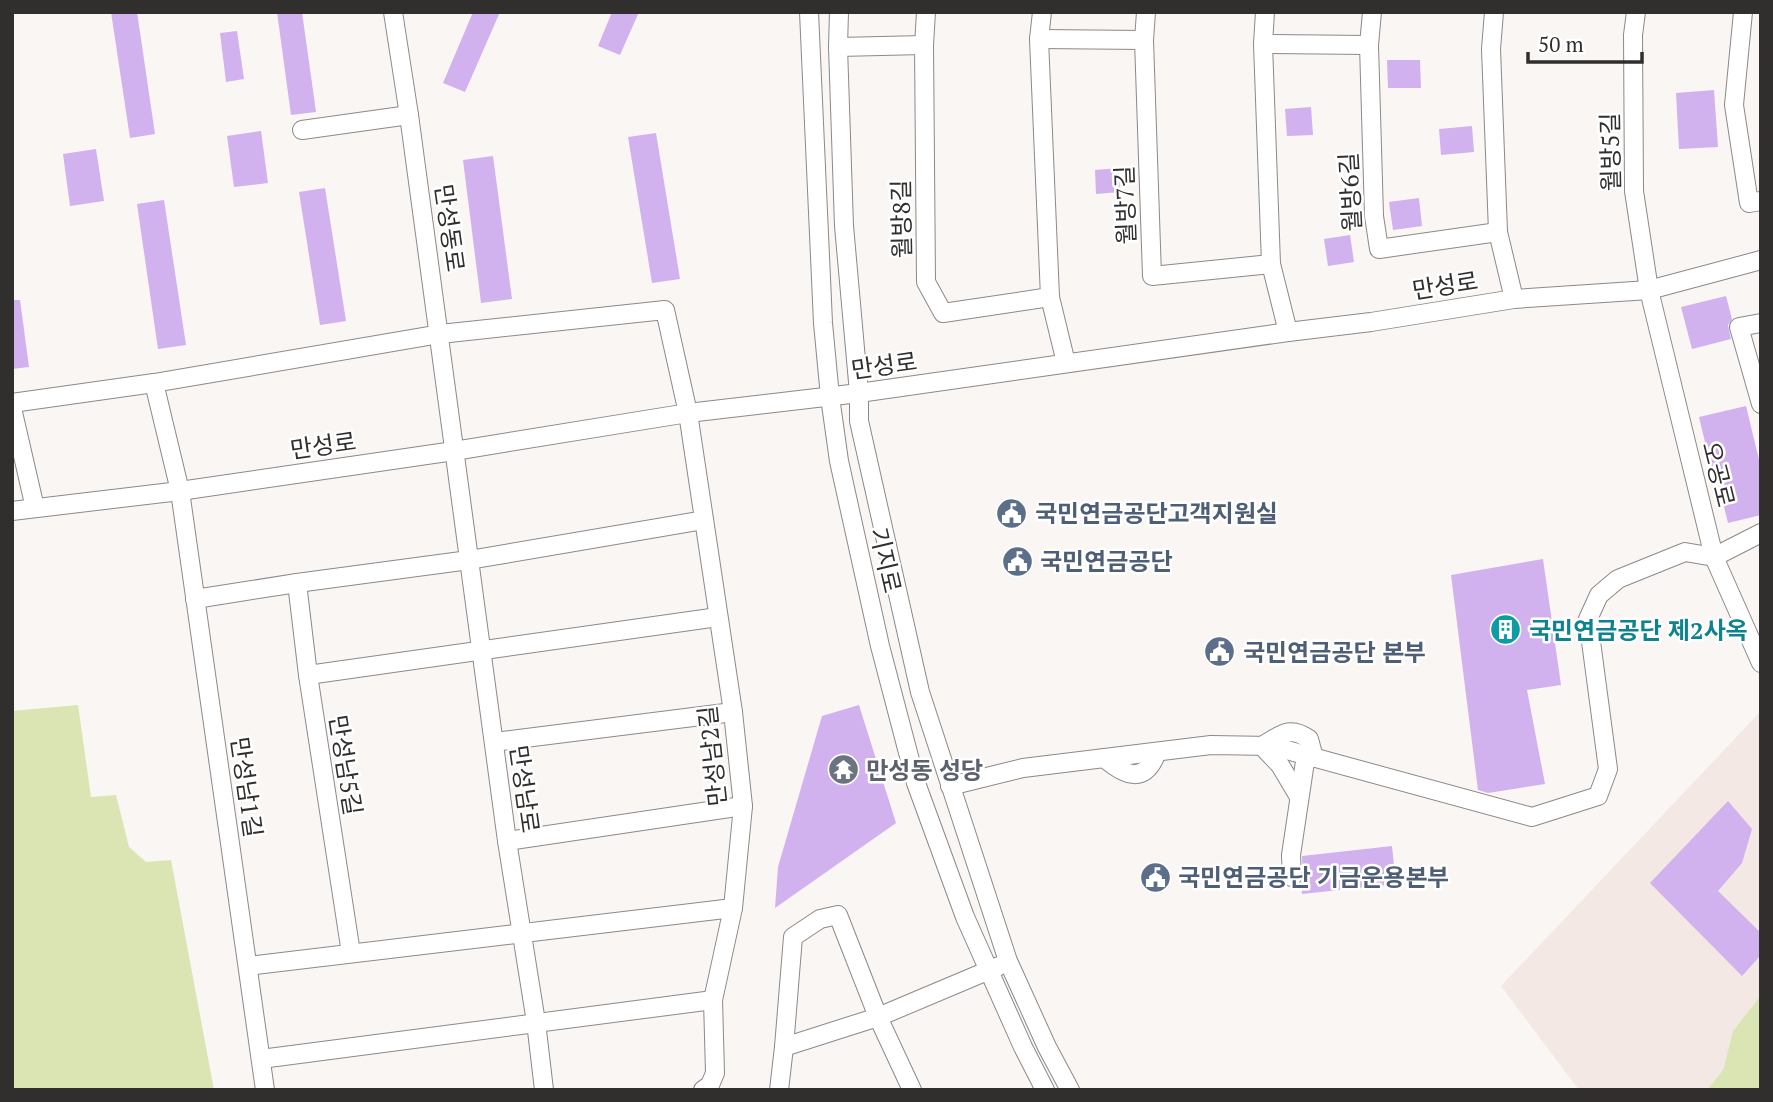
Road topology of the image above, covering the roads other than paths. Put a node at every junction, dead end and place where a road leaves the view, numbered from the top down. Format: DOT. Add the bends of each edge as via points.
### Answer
graph roads {
  1 [pos="393,12"];
  2 [pos="809,12"];
  3 [pos="839,12"];
  4 [pos="926,12"];
  5 [pos="1042,12"];
  6 [pos="1146,12"];
  7 [pos="1265,12"];
  8 [pos="1372,12"];
  9 [pos="1494,12"];
  10 [pos="1636,12"];
  11 [pos="1743,12"];
  12 [pos="1040,39"];
  13 [pos="1143,40"];
  14 [pos="1263,44"];
  15 [pos="923,45"];
  16 [pos="1369,45"];
  17 [pos="838,47"];
  18 [pos="409,115"];
  19 [pos="302,130"];
  20 [pos="1761,201"];
  21 [pos="1498,232"];
  22 [pos="1761,260"];
  23 [pos="1271,264"];
  24 [pos="1649,290"];
  25 [pos="1050,297"];
  26 [pos="1514,299"];
  27 [pos="1761,323"];
  28 [pos="1288,332"];
  29 [pos="440,334"];
  30 [pos="1066,363"];
  31 [pos="154,383"];
  32 [pos="859,393"];
  33 [pos="830,397"];
  34 [pos="1761,404"];
  35 [pos="12,406"];
  36 [pos="688,413"];
  37 [pos="454,451"];
  38 [pos="180,491"];
  39 [pos="35,508"];
  40 [pos="12,511"];
  41 [pos="704,520"];
  42 [pos="1761,533"];
  43 [pos="1714,556"];
  44 [pos="469,560"];
  45 [pos="297,583"];
  46 [pos="195,599"];
  47 [pos="718,617"];
  48 [pos="482,651"];
  49 [pos="1761,663"];
  50 [pos="308,675"];
  51 [pos="733,712"];
  52 [pos="494,742"];
  53 [pos="1262,746"];
  54 [pos="1310,757"];
  55 [pos="950,786"];
  56 [pos="1300,797"];
  57 [pos="743,806"];
  58 [pos="507,841"];
  59 [pos="1292,877"];
  60 [pos="733,908"];
  61 [pos="520,933"];
  62 [pos="351,953"];
  63 [pos="1008,961"];
  64 [pos="248,966"];
  65 [pos="989,970"];
  66 [pos="713,1000"];
  67 [pos="877,1017"];
  68 [pos="536,1022"];
  69 [pos="784,1047"];
  70 [pos="261,1059"];
  71 [pos="265,1090"];
  72 [pos="544,1090"];
  73 [pos="703,1090"];
  74 [pos="779,1090"];
  75 [pos="912,1090"];
  76 [pos="1045,1090"];
  77 [pos="1070,1090"];
  1 -- 18 [label="street, 만성동로"];
  2 -- 33 [label="street, 기지로"];
  3 -- 17 [label="street, 기지로"];
  4 -- 15 [label="street, 월방8길"];
  5 -- 12 [label="street"];
  6 -- 13 [label="street, 월방7길"];
  7 -- 14 [label="street"];
  8 -- 16 [label="street, 월방6길"];
  9 -- 21 [label="street" via="1491,49"];
  10 -- 24 [label="street, 월방5길" via="1634,191"];
  11 -- 20 [label="street" via="1734,105 1749,203"];
  12 -- 13 [label="street"];
  12 -- 25 [label="street"];
  13 -- 23 [label="street, 월방7길" via="1152,276"];
  14 -- 16 [label="street"];
  14 -- 23 [label="street"];
  15 -- 17 [label="street"];
  15 -- 25 [label="street, 월방8길" via="926,282 943,313"];
  16 -- 21 [label="street, 월방6길" via="1378,248"];
  17 -- 32 [label="street, 기지로" via="844,226"];
  18 -- 19 [label="street"];
  18 -- 29 [label="street, 만성동로"];
  21 -- 26 [label="street"];
  22 -- 24 [label="street, 만성로"];
  23 -- 28 [label="street"];
  24 -- 26 [label="street, 만성로"];
  24 -- 43 [label="street, 오공로"];
  25 -- 30 [label="street"];
  26 -- 28 [label="street, 만성로"];
  27 -- 34 [label="street" via="1739,327"];
  28 -- 30 [label="street, 만성로"];
  29 -- 31 [label="street"];
  29 -- 36 [label="street, 만성남2길" via="665,310"];
  29 -- 37 [label="street, 만성동로"];
  30 -- 32 [label="street, 만성로"];
  31 -- 35 [label="street"];
  31 -- 38 [label="street, 만성남1길"];
  32 -- 33 [label="street, 만성로"];
  32 -- 55 [label="street, 기지로" via="859,421 920,692"];
  33 -- 36 [label="street, 만성로"];
  33 -- 65 [label="street, 기지로" via="880,646 916,783"];
  35 -- 39 [label="street"];
  36 -- 37 [label="street, 만성로"];
  36 -- 41 [label="street, 만성남2길"];
  37 -- 38 [label="street, 만성로"];
  37 -- 44 [label="street, 만성남로"];
  38 -- 39 [label="street, 만성로"];
  38 -- 46 [label="street, 만성남1길"];
  39 -- 40 [label="street, 만성로"];
  41 -- 44 [label="street"];
  41 -- 47 [label="street, 만성남2길"];
  42 -- 43 [label="street"];
  43 -- 49 [label="street, 오공로"];
  43 -- 54 [label="street" via="1685,552 1618,579 1599,595 1588,619 1608,769 1598,796 1532,817"];
  44 -- 45 [label="street"];
  44 -- 48 [label="street, 만성남로"];
  45 -- 46 [label="street"];
  45 -- 50 [label="street, 만성남5길"];
  46 -- 64 [label="street, 만성남1길"];
  47 -- 48 [label="street"];
  47 -- 51 [label="street, 만성남2길"];
  48 -- 50 [label="street"];
  48 -- 52 [label="street, 만성남로"];
  50 -- 62 [label="street, 만성남5길"];
  51 -- 52 [label="street"];
  51 -- 57 [label="street, 만성남2길"];
  52 -- 58 [label="street, 만성남로"];
  53 -- 54 [label="street" via="1287,731 1300,733 1309,739"];
  53 -- 55 [label="street" via="1211,745 1023,768"];
  53 -- 56 [label="street"];
  54 -- 56 [label="street"];
  55 -- 63 [label="street, 기지로"];
  56 -- 59 [label="street"];
  57 -- 58 [label="street"];
  57 -- 60 [label="street, 만성남2길"];
  58 -- 61 [label="street, 만성남로"];
  60 -- 61 [label="street"];
  60 -- 66 [label="street, 만성남2길"];
  61 -- 62 [label="street"];
  61 -- 68 [label="street, 만성남로"];
  62 -- 64 [label="street"];
  63 -- 65 [label="street"];
  63 -- 77 [label="street, 기지로"];
  64 -- 70 [label="street, 만성남1길"];
  65 -- 67 [label="street"];
  65 -- 76 [label="street, 기지로"];
  66 -- 68 [label="street"];
  66 -- 73 [label="street, 만성남2길" via="715,1073"];
  67 -- 69 [label="street"];
  67 -- 69 [label="street" via="838,915 820,919 793,937"];
  67 -- 75 [label="street"];
  68 -- 70 [label="street"];
  68 -- 72 [label="street, 만성남로"];
  69 -- 74 [label="street"];
  70 -- 71 [label="street, 만성남1길"];
}
